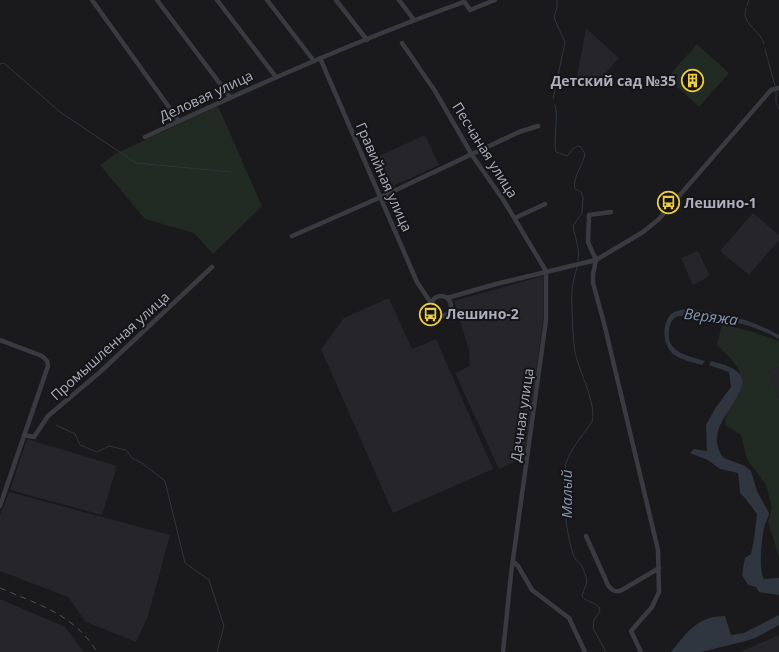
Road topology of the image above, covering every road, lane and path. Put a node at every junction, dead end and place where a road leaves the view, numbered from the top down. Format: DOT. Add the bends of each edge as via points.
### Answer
graph roads {
  1 [pos="92,0"];
  2 [pos="156,0"];
  3 [pos="217,0"];
  4 [pos="268,0"];
  5 [pos="336,0"];
  6 [pos="398,0"];
  7 [pos="495,0"];
  8 [pos="463,1"];
  9 [pos="414,20"];
  10 [pos="367,40"];
  11 [pos="402,43"];
  12 [pos="320,58"];
  13 [pos="314,60"];
  14 [pos="276,77"];
  15 [pos="779,88"];
  16 [pos="230,97"];
  17 [pos="179,121"];
  18 [pos="538,126"];
  19 [pos="145,137"];
  20 [pos="472,155"];
  21 [pos="381,197"];
  22 [pos="545,204"];
  23 [pos="611,212"];
  24 [pos="514,218"];
  25 [pos="292,236"];
  26 [pos="596,260"];
  27 [pos="212,267"];
  28 [pos="546,271"];
  29 [pos="447,298"];
  30 [pos="431,303"];
  31 [pos="0,340"];
  32 [pos="24,434"];
  33 [pos="0,506"];
  34 [pos="586,536"];
  35 [pos="513,561"];
  36 [pos="659,568"];
  37 [pos="503,652"];
  38 [pos="585,652"];
  39 [pos="641,652"];
  1 -- 17 [label="street"];
  2 -- 16 [label="street"];
  3 -- 14 [label="street, Деловая улица"];
  4 -- 13 [label="street"];
  5 -- 10 [label="street"];
  6 -- 9 [label="street"];
  7 -- 8 [label="street" via="470,10"];
  8 -- 9 [label="street, Деловая улица"];
  9 -- 10 [label="street, Деловая улица"];
  10 -- 12 [label="street, Деловая улица"];
  11 -- 20 [label="street, Песчаная улица" via="435,91"];
  12 -- 13 [label="street, Деловая улица"];
  12 -- 21 [label="street, Гравийная улица"];
  13 -- 14 [label="street, Деловая улица"];
  14 -- 16 [label="street, Деловая улица"];
  15 -- 26 [label="street" via="771,90 659,219"];
  16 -- 17 [label="street, Деловая улица"];
  17 -- 19 [label="street, Деловая улица"];
  18 -- 20 [label="street"];
  20 -- 21 [label="street"];
  20 -- 24 [label="street, Песчаная улица"];
  21 -- 25 [label="street"];
  21 -- 30 [label="street, Гравийная улица" via="417,282"];
  22 -- 24 [label="street"];
  23 -- 26 [label="street" via="589,215 588,242"];
  24 -- 28 [label="street, Песчаная улица"];
  26 -- 28 [label="street"];
  26 -- 36 [label="street" via="594,290 658,550"];
  27 -- 32 [label="street, Промышленная улица" via="48,416 34,437"];
  28 -- 29 [label="street"];
  28 -- 35 [label="street, Дачная улица" via="546,320"];
  29 -- 30 [label="street" via="438,296"];
  29 -- 30 [label="street" via="451,307 442,316 433,313"];
  31 -- 32 [label="street, Промышленная улица" via="42,356 48,363"];
  32 -- 33 [label="street, Промышленная улица"];
  34 -- 36 [label="street" via="613,591 622,590"];
  35 -- 37 [label="street, Дачная улица"];
  35 -- 38 [label="street" via="532,590 569,618"];
  36 -- 39 [label="street" via="659,592 652,607 631,631"];
}
